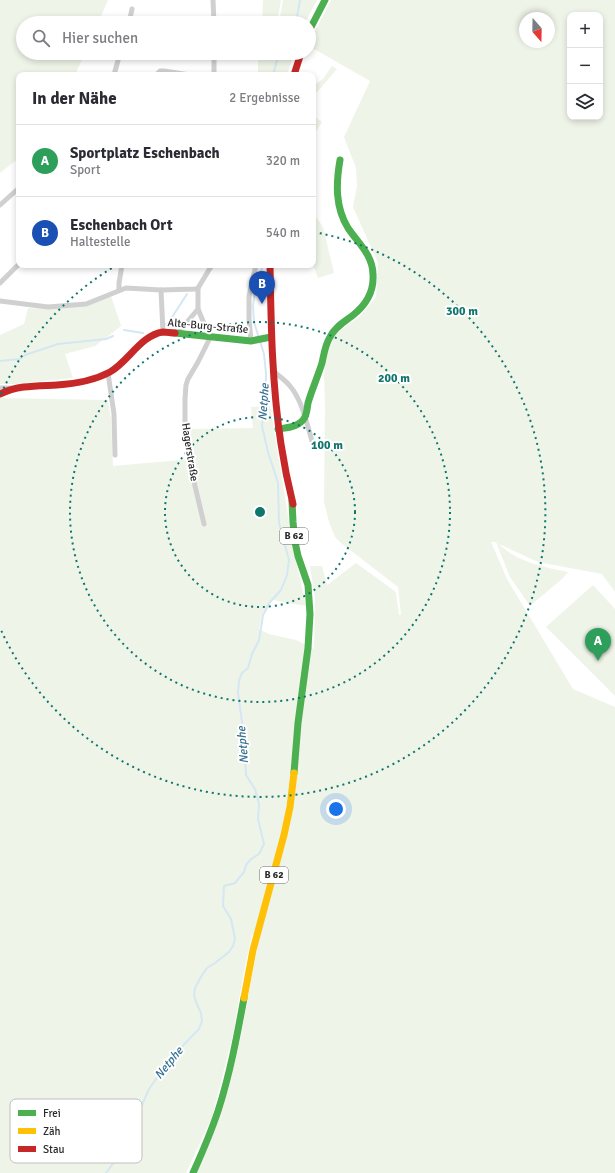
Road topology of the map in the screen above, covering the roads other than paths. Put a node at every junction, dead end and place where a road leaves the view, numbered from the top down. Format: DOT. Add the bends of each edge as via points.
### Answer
graph roads {
  1 [pos="213,0"];
  2 [pos="325,0"];
  3 [pos="132,10"];
  4 [pos="131,16"];
  5 [pos="214,16"];
  6 [pos="316,17"];
  7 [pos="118,60"];
  8 [pos="214,60"];
  9 [pos="299,60"];
  10 [pos="115,72"];
  11 [pos="159,72"];
  12 [pos="170,72"];
  13 [pos="214,72"];
  14 [pos="295,72"];
  15 [pos="340,160"];
  16 [pos="16,191"];
  17 [pos="0,205"];
  18 [pos="16,267"];
  19 [pos="122,268"];
  20 [pos="210,268"];
  21 [pos="255,268"];
  22 [pos="270,268"];
  23 [pos="0,283"];
  24 [pos="198,288"];
  25 [pos="119,290"];
  26 [pos="161,290"];
  27 [pos="0,301"];
  28 [pos="198,309"];
  29 [pos="163,332"];
  30 [pos="177,334"];
  31 [pos="210,338"];
  32 [pos="268,338"];
  33 [pos="254,341"];
  34 [pos="273,371"];
  35 [pos="108,373"];
  36 [pos="0,388"];
  37 [pos="15,388"];
  38 [pos="0,394"];
  39 [pos="306,417"];
  40 [pos="278,429"];
  41 [pos="312,441"];
  42 [pos="115,455"];
  43 [pos="204,524"];
  44 [pos="193,1173"];
  1 -- 5 [label="street"];
  2 -- 6 [label="main road"];
  3 -- 4 [label="street"];
  7 -- 10 [label="street"];
  8 -- 13 [label="street"];
  9 -- 14 [label="main road"];
  11 -- 12 [label="street"];
  15 -- 39 [label="main road" via="336,189 338,203 348,228 372,262 373,284 362,307 336,328 327,342"];
  16 -- 17 [label="street"];
  18 -- 23 [label="street"];
  19 -- 25 [label="street"];
  20 -- 24 [label="street"];
  21 -- 33 [label="street" via="249,296 249,319"];
  22 -- 32 [label="main road, B 62"];
  24 -- 26 [label="street"];
  24 -- 28 [label="street"];
  25 -- 26 [label="street" via="132,287"];
  25 -- 27 [label="street" via="86,304 48,307"];
  26 -- 29 [label="street"];
  28 -- 30 [label="street"];
  28 -- 31 [label="street"];
  29 -- 30 [label="main road, Alte-Burg-Straße"];
  29 -- 35 [label="main road, Alte-Burg-Straße" via="152,335"];
  30 -- 31 [label="main road, Alte-Burg-Straße"];
  31 -- 33 [label="main road, Alte-Burg-Straße"];
  31 -- 43 [label="street, Hagerstraße" via="188,379 185,399 185,433"];
  32 -- 33 [label="main road, Alte-Burg-Straße"];
  32 -- 34 [label="main road, B 62"];
  34 -- 39 [label="street" via="290,386"];
  34 -- 40 [label="main road, B 62"];
  35 -- 37 [label="main road, Alte-Burg-Straße" via="63,384"];
  35 -- 42 [label="street" via="114,419"];
  36 -- 37 [label="street"];
  37 -- 38 [label="main road, Alte-Burg-Straße"];
  39 -- 40 [label="main road" via="294,426"];
  39 -- 41 [label="street"];
  40 -- 44 [label="main road, B 62" via="292,501 294,536 308,586 309,644 288,818 254,949 226,1085"];
}
